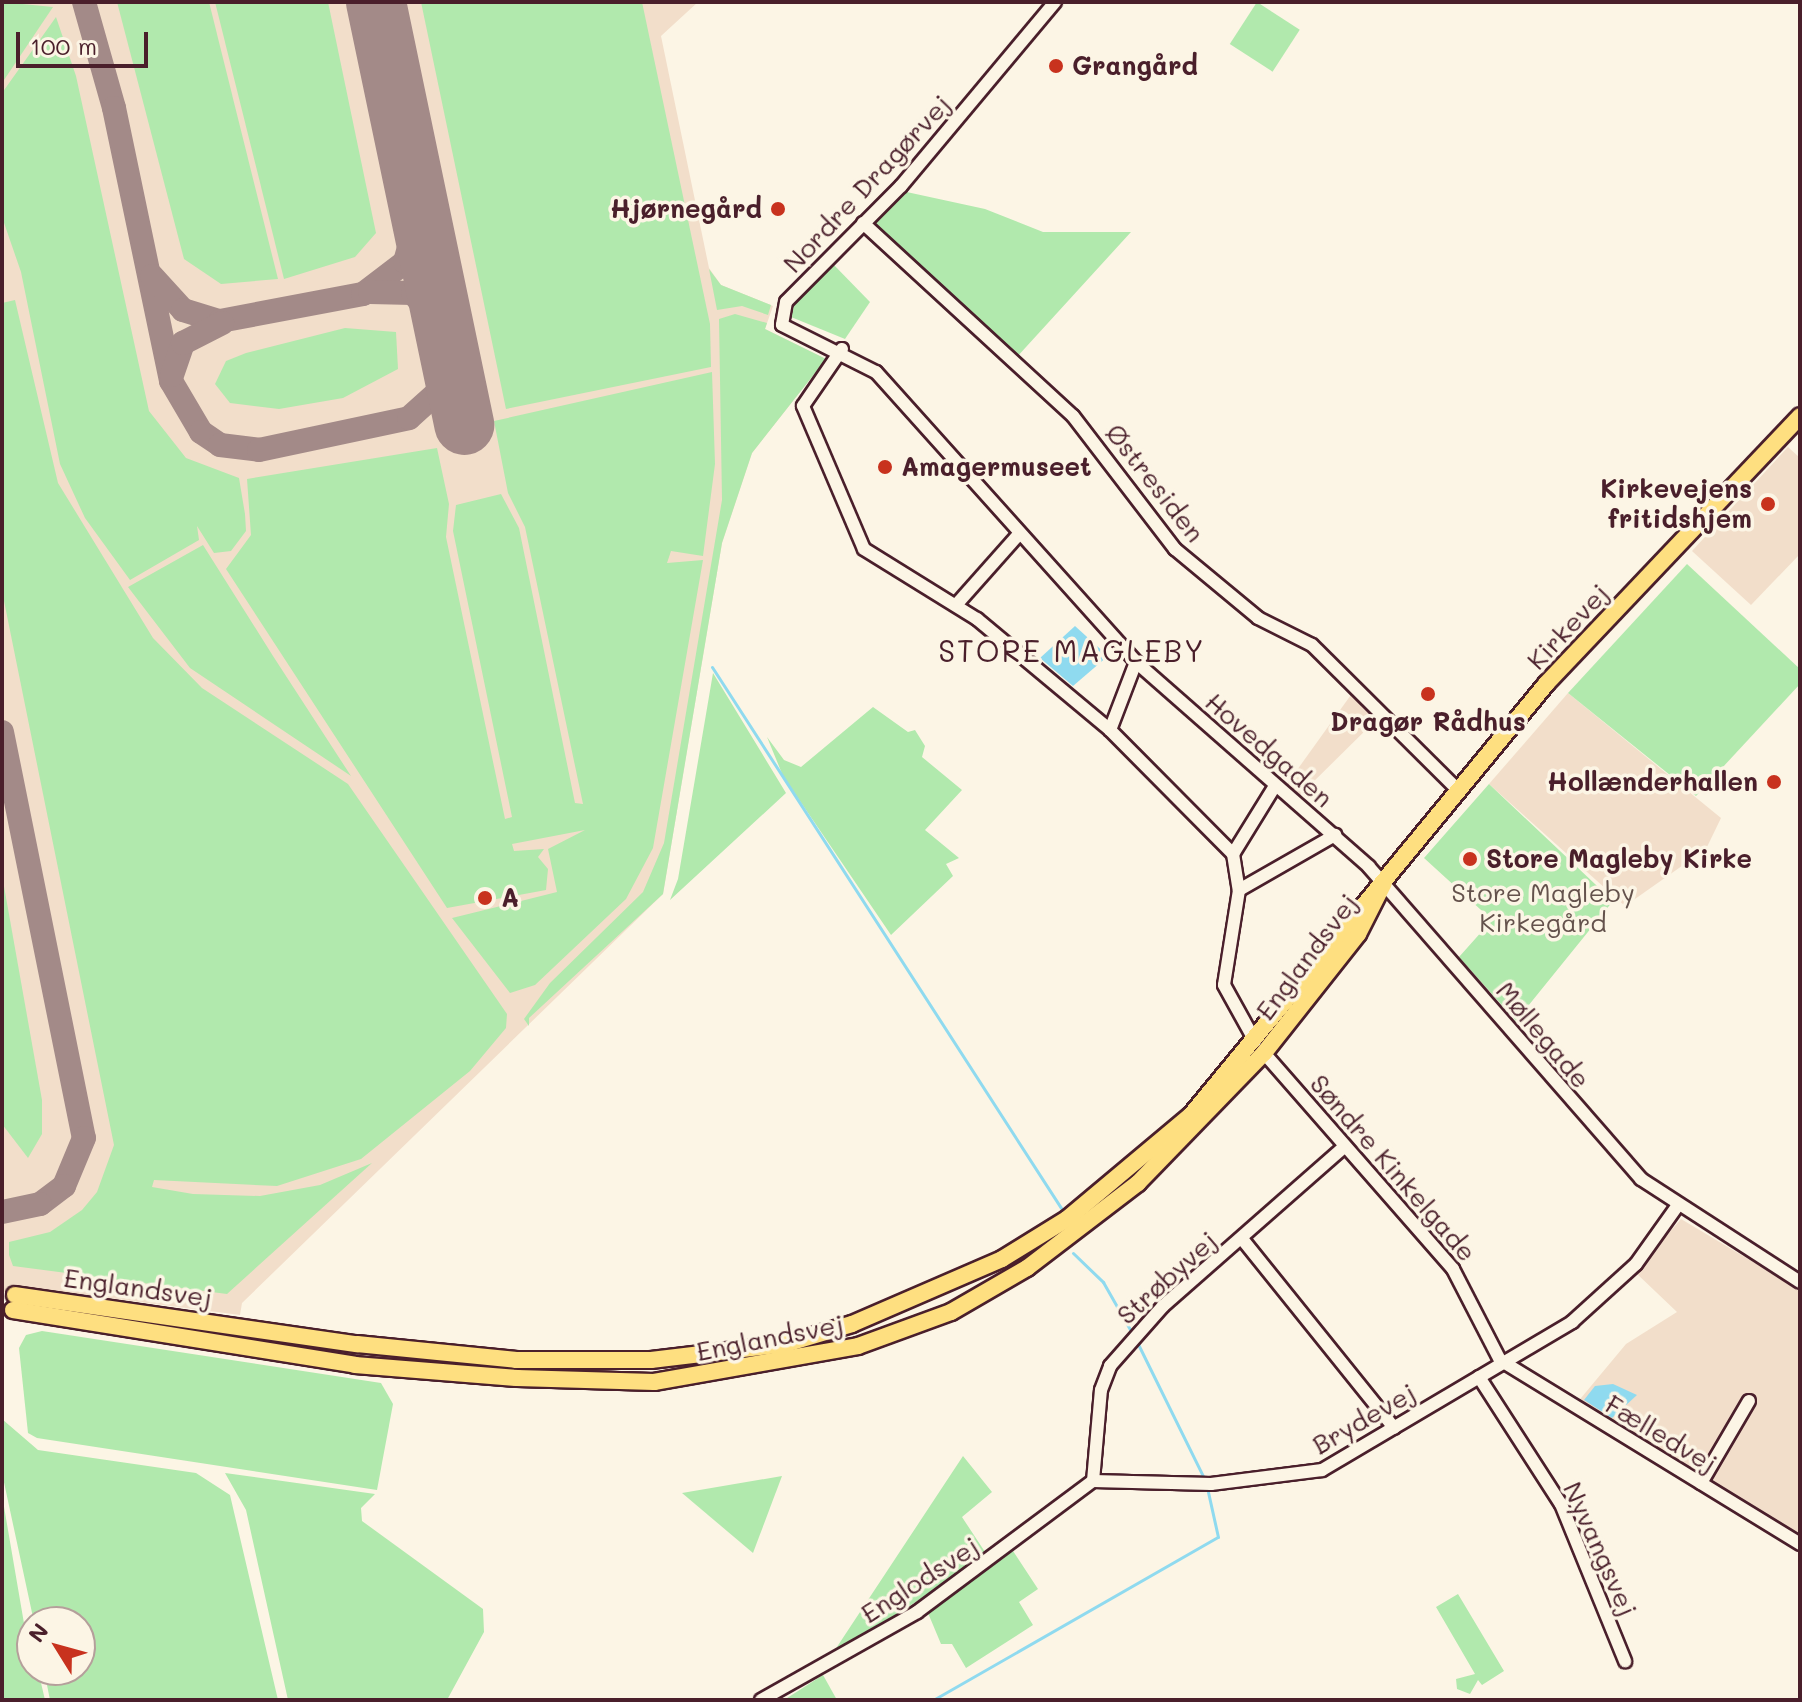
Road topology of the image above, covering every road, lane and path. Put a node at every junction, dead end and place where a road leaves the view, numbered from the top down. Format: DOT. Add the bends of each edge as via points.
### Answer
graph roads {
  1 [pos="1055,2"];
  2 [pos="863,223"];
  3 [pos="782,325"];
  4 [pos="842,349"];
  5 [pos="1800,416"];
  6 [pos="1020,533"];
  7 [pos="956,605"];
  8 [pos="1136,662"];
  9 [pos="1110,730"];
  10 [pos="1275,786"];
  11 [pos="1457,789"];
  12 [pos="1335,835"];
  13 [pos="1233,854"];
  14 [pos="1384,883"];
  15 [pos="1239,890"];
  16 [pos="1259,1047"];
  17 [pos="1344,1147"];
  18 [pos="1676,1208"];
  19 [pos="1243,1240"];
  20 [pos="1800,1282"];
  21 [pos="1500,1360"];
  22 [pos="1479,1377"];
  23 [pos="1749,1401"];
  24 [pos="1394,1428"];
  25 [pos="1093,1481"];
  26 [pos="1701,1483"];
  27 [pos="1800,1544"];
  28 [pos="1625,1661"];
  29 [pos="761,1700"];
  1 -- 2 [label="street, Nordre Dragørvej" via="921,165"];
  2 -- 3 [label="street, Nordre Dragørvej" via="786,302"];
  2 -- 11 [label="street, Østresiden" via="1073,416 1175,549 1258,618 1312,645"];
  3 -- 4 [label="street, Hovedgaden"];
  4 -- 6 [label="street, Hovedgaden" via="876,372"];
  4 -- 7 [label="street" via="803,406 856,533 875,560"];
  5 -- 11 [label="main road, Kirkevej"];
  6 -- 7 [label="street"];
  6 -- 8 [label="street, Hovedgaden"];
  7 -- 9 [label="street"];
  8 -- 9 [label="street"];
  8 -- 10 [label="street, Hovedgaden"];
  9 -- 13 [label="street"];
  10 -- 12 [label="street, Hovedgaden"];
  10 -- 13 [label="street"];
  11 -- 14 [label="main road, Kirkevej"];
  12 -- 14 [label="street, Hovedgaden"];
  12 -- 15 [label="street"];
  13 -- 15 [label="street, Søndre Kinkelgade"];
  14 -- 16 [label="main road, Englandsvej" via="1365,897"];
  14 -- 18 [label="street, Møllegade" via="1606,1143"];
  15 -- 16 [label="street, Søndre Kinkelgade" via="1224,985"];
  16 -- 16 [label="main road, Englandsvej" via="1173,1132 1067,1219 941,1287 785,1344 651,1360 516,1360 14,1302 355,1365 517,1378 643,1383 793,1363 951,1312 1027,1268 1138,1183"];
  16 -- 17 [label="street, Søndre Kinkelgade"];
  17 -- 19 [label="street, Strøbyvej"];
  17 -- 21 [label="street, Søndre Kinkelgade" via="1453,1269"];
  18 -- 20 [label="street, Møllegade"];
  18 -- 21 [label="street, Brydevej" via="1636,1264 1587,1310"];
  19 -- 24 [label="street"];
  19 -- 25 [label="street, Strøbyvej" via="1163,1306 1110,1366 1101,1390"];
  21 -- 22 [label="street, Brydevej"];
  21 -- 26 [label="street, Fælledvej"];
  22 -- 24 [label="street, Brydevej"];
  22 -- 28 [label="street, Nyvangsvej" via="1561,1504"];
  23 -- 26 [label="street"];
  24 -- 25 [label="street, Brydevej" via="1322,1470 1298,1476 1211,1484"];
  25 -- 29 [label="street, Englodsvej" via="917,1612"];
  26 -- 27 [label="street, Fælledvej"];
}
